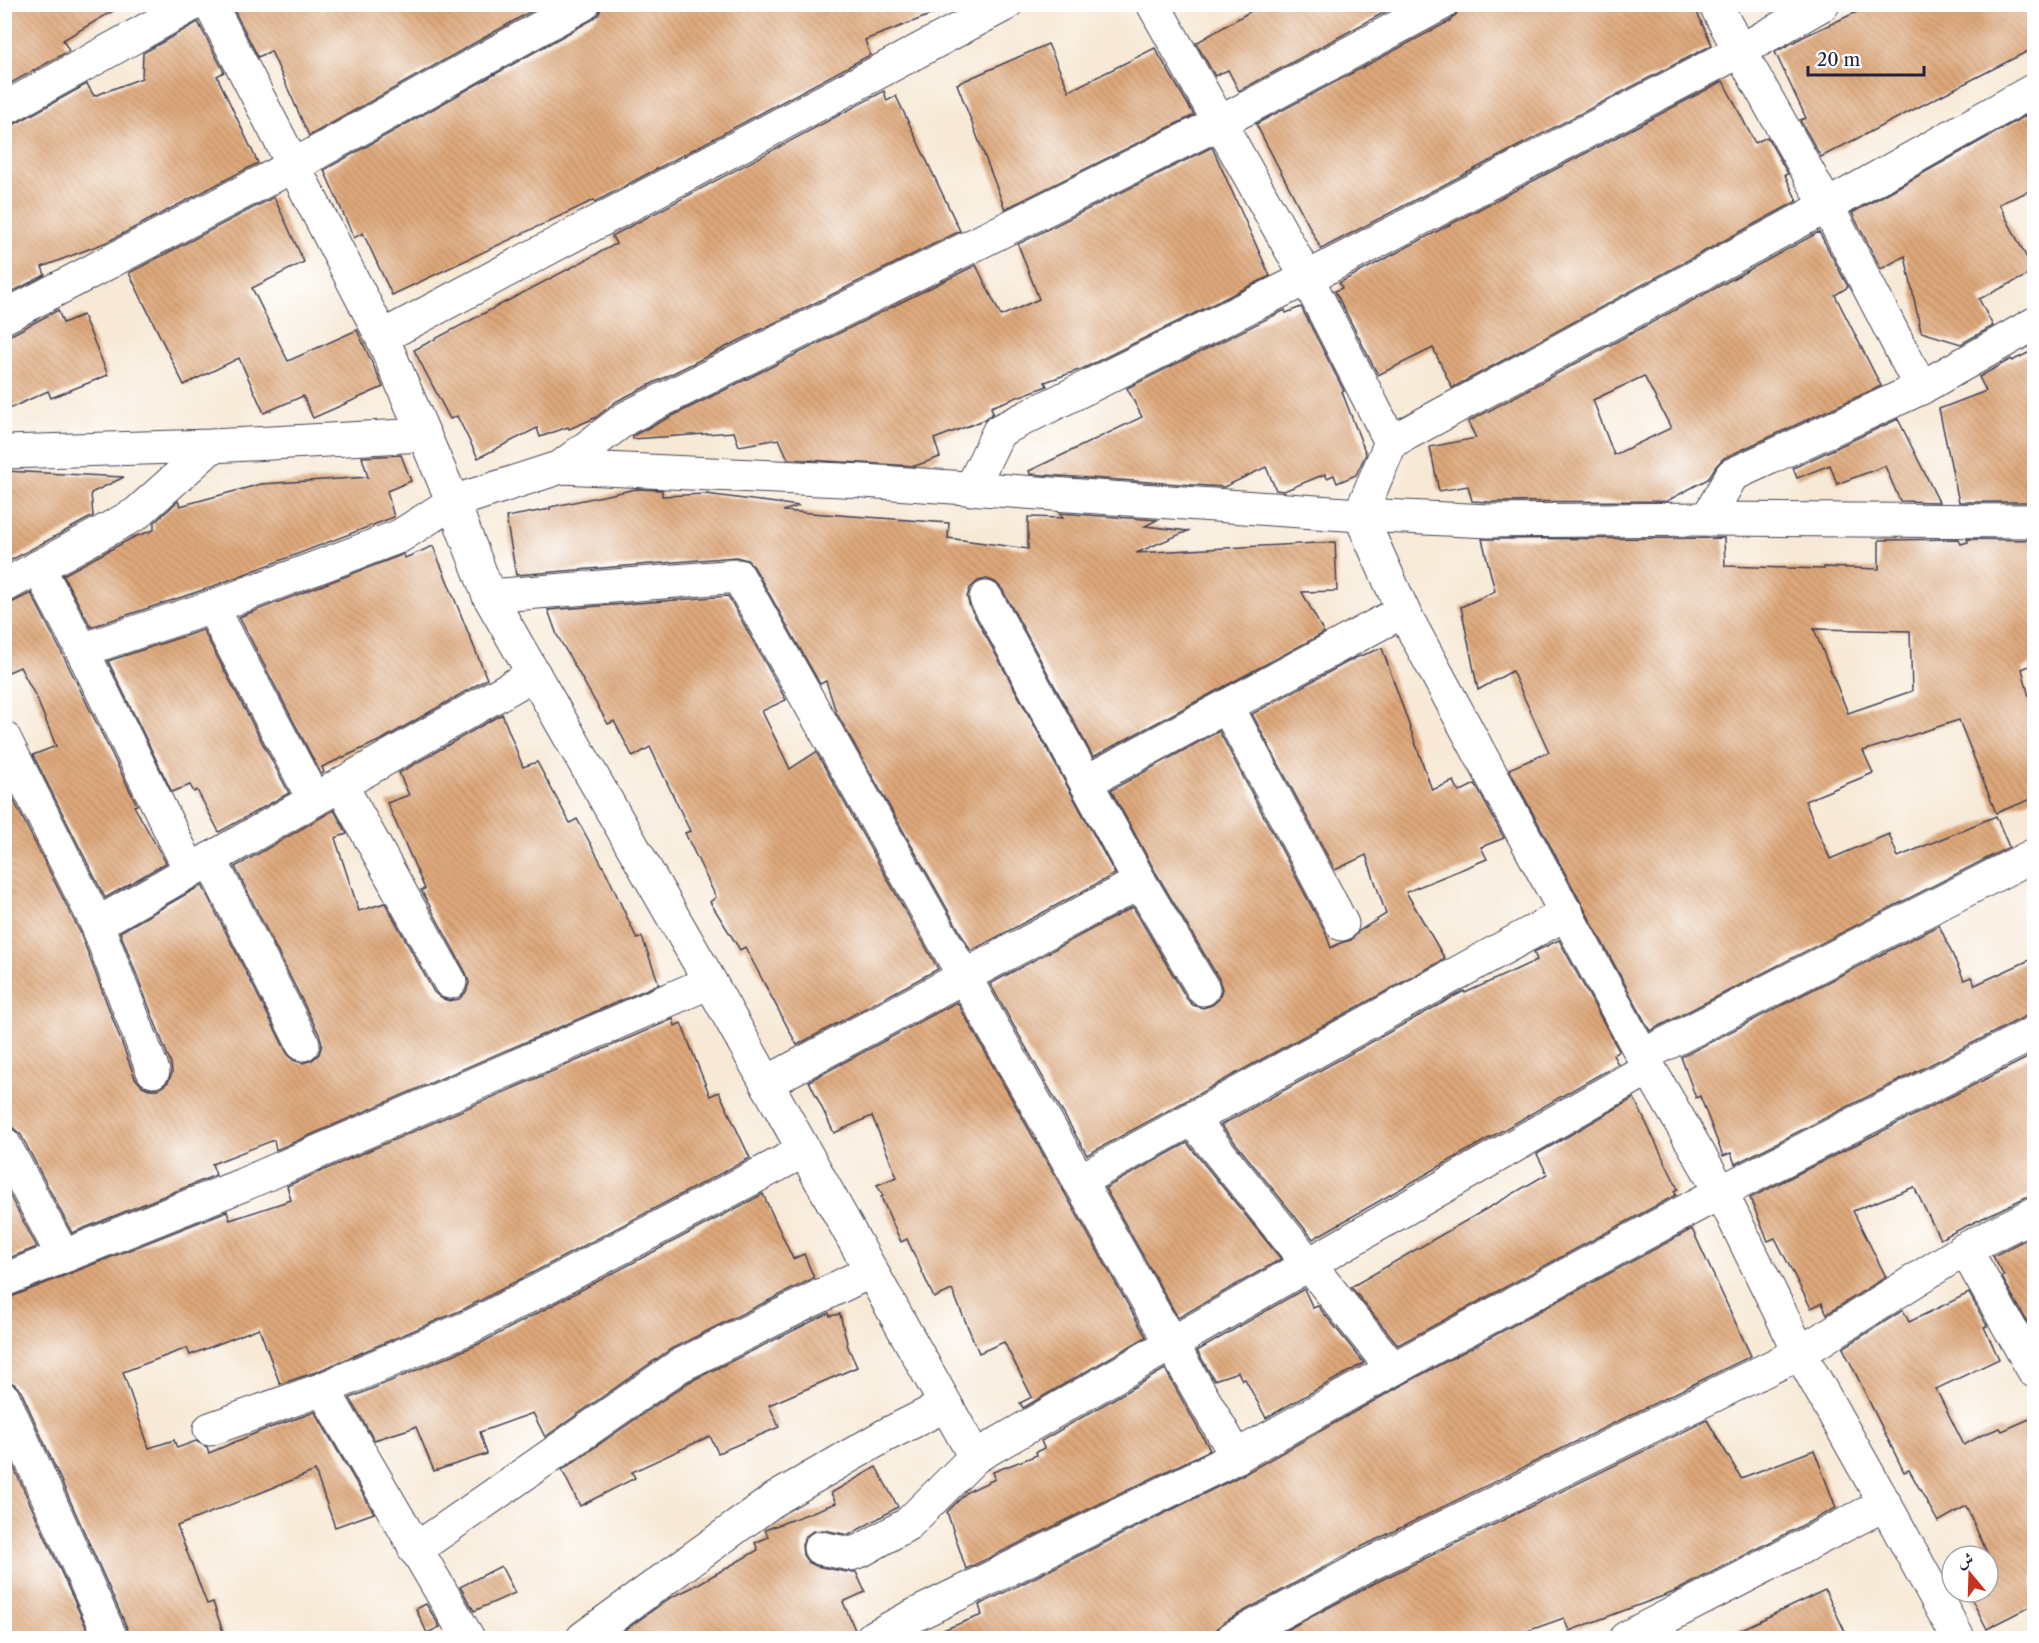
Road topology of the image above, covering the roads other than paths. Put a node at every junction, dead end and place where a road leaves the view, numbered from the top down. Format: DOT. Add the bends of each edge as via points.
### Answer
graph roads {
  1 [pos="193,4"];
  2 [pos="210,4"];
  3 [pos="583,4"];
  4 [pos="1006,4"];
  5 [pos="1153,4"];
  6 [pos="1441,4"];
  7 [pos="1715,4"];
  8 [pos="1823,4"];
  9 [pos="1740,51"];
  10 [pos="2034,90"];
  11 [pos="4,109"];
  12 [pos="1219,123"];
  13 [pos="293,166"];
  14 [pos="1827,206"];
  15 [pos="1307,278"];
  16 [pos="4,317"];
  17 [pos="2034,324"];
  18 [pos="382,337"];
  19 [pos="1921,388"];
  20 [pos="423,435"];
  21 [pos="1391,442"];
  22 [pos="212,446"];
  23 [pos="4,452"];
  24 [pos="561,467"];
  25 [pos="971,489"];
  26 [pos="453,502"];
  27 [pos="1360,515"];
  28 [pos="1707,519"];
  29 [pos="2034,521"];
  30 [pos="38,567"];
  31 [pos="4,586"];
  32 [pos="489,596"];
  33 [pos="986,598"];
  34 [pos="212,607"];
  35 [pos="1403,611"];
  36 [pos="82,650"];
  37 [pos="534,674"];
  38 [pos="1227,705"];
  39 [pos="4,738"];
  40 [pos="1086,782"];
  41 [pos="327,792"];
  42 [pos="2034,855"];
  43 [pos="200,864"];
  44 [pos="1140,882"];
  45 [pos="1567,913"];
  46 [pos="97,924"];
  47 [pos="1342,924"];
  48 [pos="965,977"];
  49 [pos="450,982"];
  50 [pos="710,982"];
  51 [pos="1203,989"];
  52 [pos="2034,1033"];
  53 [pos="303,1044"];
  54 [pos="1646,1061"];
  55 [pos="153,1071"];
  56 [pos="766,1083"];
  57 [pos="1192,1119"];
  58 [pos="4,1144"];
  59 [pos="804,1151"];
  60 [pos="1079,1181"];
  61 [pos="1720,1192"];
  62 [pos="2034,1214"];
  63 [pos="1965,1249"];
  64 [pos="63,1256"];
  65 [pos="1309,1264"];
  66 [pos="871,1271"];
  67 [pos="4,1280"];
  68 [pos="1171,1343"];
  69 [pos="1800,1353"];
  70 [pos="1393,1369"];
  71 [pos="2034,1371"];
  72 [pos="323,1389"];
  73 [pos="4,1399"];
  74 [pos="946,1405"];
  75 [pos="210,1429"];
  76 [pos="975,1457"];
  77 [pos="1237,1457"];
  78 [pos="1885,1504"];
  79 [pos="820,1548"];
  80 [pos="415,1550"];
  81 [pos="111,1638"];
  82 [pos="468,1638"];
  83 [pos="583,1638"];
  84 [pos="872,1638"];
  85 [pos="1233,1638"];
  86 [pos="1626,1638"];
  87 [pos="1958,1638"];
  1 -- 11 [label="street"];
  2 -- 13 [label="street"];
  3 -- 13 [label="street"];
  4 -- 18 [label="street"];
  5 -- 12 [label="street"];
  6 -- 12 [label="street"];
  7 -- 9 [label="street"];
  8 -- 9 [label="street"];
  9 -- 14 [label="street"];
  9 -- 15 [label="street"];
  10 -- 14 [label="street"];
  12 -- 15 [label="street"];
  12 -- 24 [label="street" via="626,418"];
  13 -- 16 [label="street"];
  13 -- 18 [label="street"];
  14 -- 19 [label="street"];
  14 -- 21 [label="street"];
  15 -- 21 [label="street"];
  15 -- 25 [label="street" via="999,431"];
  17 -- 19 [label="street"];
  18 -- 20 [label="street"];
  19 -- 28 [label="street" via="1732,475"];
  20 -- 22 [label="street"];
  20 -- 26 [label="street"];
  21 -- 27 [label="street"];
  22 -- 23 [label="street"];
  22 -- 30 [label="street" via="136,514"];
  24 -- 25 [label="street"];
  24 -- 26 [label="street"];
  25 -- 27 [label="street"];
  26 -- 32 [label="street"];
  26 -- 34 [label="street" via="400,536"];
  27 -- 28 [label="street" via="1490,521"];
  27 -- 35 [label="street"];
  28 -- 29 [label="street"];
  30 -- 31 [label="street"];
  30 -- 36 [label="street"];
  32 -- 37 [label="street"];
  32 -- 48 [label="street" via="738,576"];
  33 -- 40 [label="street"];
  34 -- 36 [label="street"];
  34 -- 41 [label="street"];
  35 -- 38 [label="street"];
  35 -- 45 [label="street"];
  36 -- 43 [label="street"];
  37 -- 41 [label="street"];
  37 -- 50 [label="street"];
  38 -- 40 [label="street"];
  38 -- 47 [label="street"];
  39 -- 46 [label="street"];
  40 -- 44 [label="street"];
  41 -- 43 [label="street"];
  41 -- 49 [label="street"];
  42 -- 54 [label="street"];
  43 -- 46 [label="street"];
  43 -- 53 [label="street"];
  44 -- 48 [label="street"];
  44 -- 51 [label="street"];
  45 -- 54 [label="street"];
  45 -- 57 [label="street"];
  46 -- 55 [label="street"];
  48 -- 56 [label="street"];
  48 -- 60 [label="street"];
  50 -- 56 [label="street"];
  50 -- 64 [label="street" via="242,1185"];
  52 -- 61 [label="street"];
  54 -- 61 [label="street"];
  54 -- 65 [label="street"];
  56 -- 59 [label="street"];
  57 -- 60 [label="street"];
  57 -- 65 [label="street"];
  58 -- 64 [label="street"];
  59 -- 66 [label="street"];
  59 -- 72 [label="street" via="472,1326"];
  60 -- 68 [label="street"];
  61 -- 69 [label="street"];
  61 -- 70 [label="street"];
  62 -- 63 [label="street"];
  63 -- 69 [label="street"];
  63 -- 71 [label="street"];
  64 -- 67 [label="street"];
  65 -- 68 [label="street"];
  65 -- 70 [label="street"];
  66 -- 74 [label="street"];
  66 -- 80 [label="street" via="679,1366"];
  68 -- 76 [label="street"];
  68 -- 77 [label="street"];
  69 -- 78 [label="street"];
  69 -- 85 [label="street" via="1366,1566"];
  70 -- 77 [label="street"];
  72 -- 75 [label="street"];
  72 -- 80 [label="street"];
  73 -- 81 [label="street"];
  74 -- 76 [label="street"];
  74 -- 83 [label="street" via="775,1499"];
  76 -- 79 [label="street" via="908,1524 850,1554"];
  77 -- 84 [label="street"];
  78 -- 86 [label="street"];
  78 -- 87 [label="street"];
  80 -- 82 [label="street"];
}
